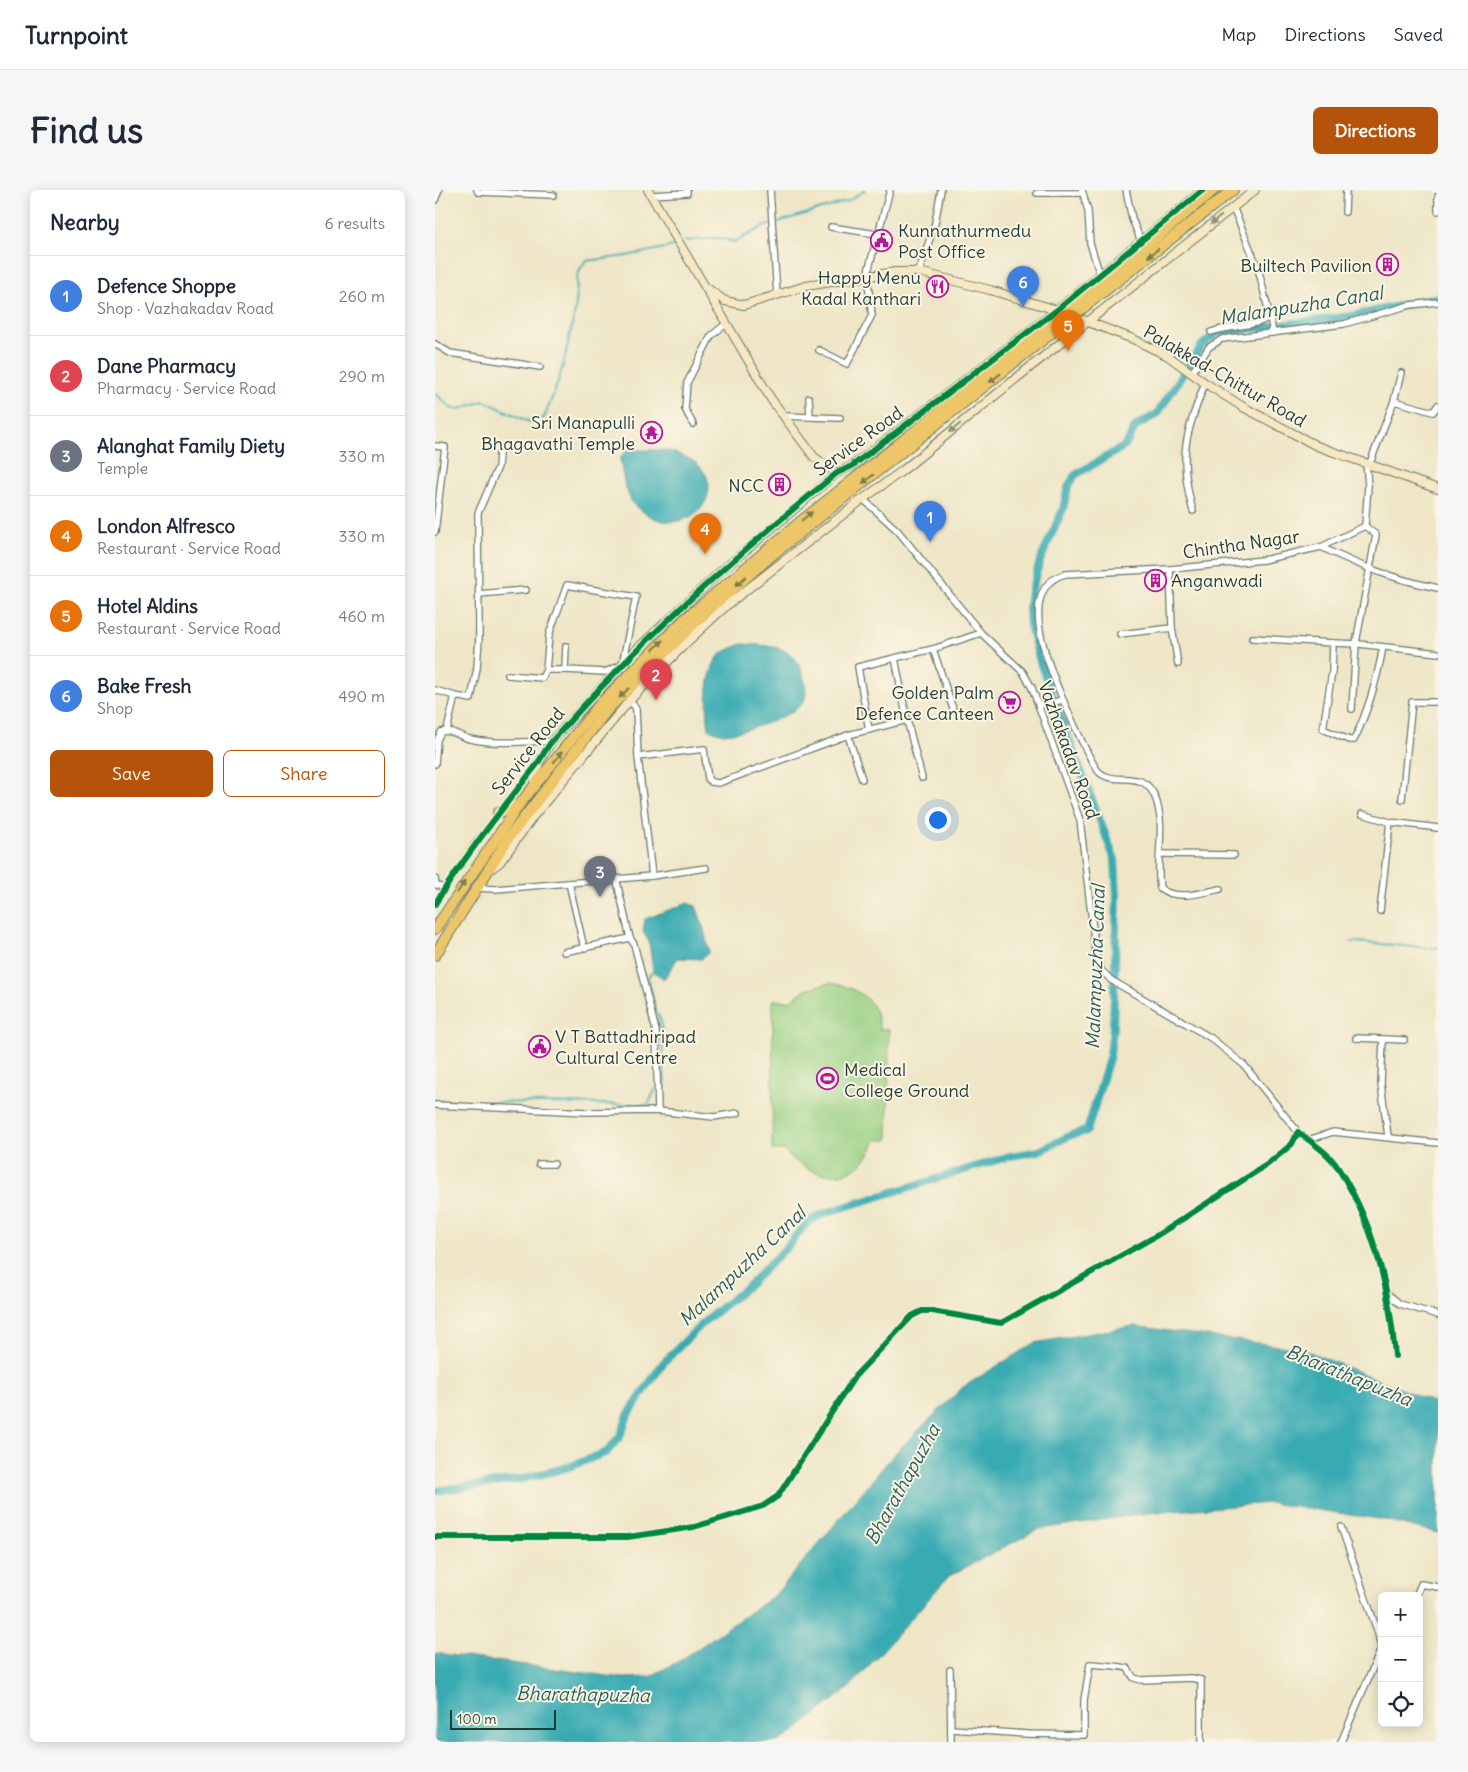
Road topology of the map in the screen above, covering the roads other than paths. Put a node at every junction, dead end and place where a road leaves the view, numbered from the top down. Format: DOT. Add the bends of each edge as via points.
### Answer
graph roads {
  1 [pos="439,190"];
  2 [pos="477,190"];
  3 [pos="687,190"];
  4 [pos="770,190"];
  5 [pos="890,190"];
  6 [pos="941,190"];
  7 [pos="1126,190"];
  8 [pos="1203,190"];
  9 [pos="1213,190"];
  10 [pos="1233,190"];
  11 [pos="1255,190"];
  12 [pos="1346,190"];
  13 [pos="1082,191"];
  14 [pos="650,193"];
  15 [pos="1037,193"];
  16 [pos="553,195"];
  17 [pos="1438,196"];
  18 [pos="435,200"];
  19 [pos="1233,207"];
  20 [pos="1438,211"];
  21 [pos="1345,212"];
  22 [pos="831,226"];
  23 [pos="877,234"];
  24 [pos="1141,241"];
  25 [pos="919,272"];
  26 [pos="867,275"];
  27 [pos="1099,275"];
  28 [pos="707,288"];
  29 [pos="777,295"];
  30 [pos="1438,302"];
  31 [pos="1080,306"];
  32 [pos="1270,317"];
  33 [pos="1057,319"];
  34 [pos="1089,322"];
  35 [pos="727,323"];
  36 [pos="1211,332"];
  37 [pos="1273,333"];
  38 [pos="435,344"];
  39 [pos="819,350"];
  40 [pos="541,367"];
  41 [pos="1191,373"];
  42 [pos="1401,373"];
  43 [pos="1205,384"];
  44 [pos="809,398"];
  45 [pos="1394,401"];
  46 [pos="1438,405"];
  47 [pos="783,416"];
  48 [pos="811,417"];
  49 [pos="840,418"];
  50 [pos="693,424"];
  51 [pos="435,446"];
  52 [pos="499,454"];
  53 [pos="1368,462"];
  54 [pos="837,473"];
  55 [pos="437,486"];
  56 [pos="1438,489"];
  57 [pos="863,499"];
  58 [pos="1193,512"];
  59 [pos="435,518"];
  60 [pos="1365,526"];
  61 [pos="435,532"];
  62 [pos="1321,547"];
  63 [pos="1170,569"];
  64 [pos="1369,570"];
  65 [pos="1438,588"];
  66 [pos="526,590"];
  67 [pos="479,594"];
  68 [pos="1172,628"];
  69 [pos="981,633"];
  70 [pos="1120,634"];
  71 [pos="1252,638"];
  72 [pos="1333,643"];
  73 [pos="1356,644"];
  74 [pos="566,646"];
  75 [pos="1383,647"];
  76 [pos="933,649"];
  77 [pos="1438,653"];
  78 [pos="895,658"];
  79 [pos="1178,664"];
  80 [pos="622,665"];
  81 [pos="546,670"];
  82 [pos="565,670"];
  83 [pos="508,675"];
  84 [pos="435,690"];
  85 [pos="455,696"];
  86 [pos="630,700"];
  87 [pos="1063,700"];
  88 [pos="1438,702"];
  89 [pos="1039,705"];
  90 [pos="953,709"];
  91 [pos="1352,709"];
  92 [pos="907,720"];
  93 [pos="447,730"];
  94 [pos="869,730"];
  95 [pos="847,735"];
  96 [pos="552,740"];
  97 [pos="638,757"];
  98 [pos="539,762"];
  99 [pos="435,764"];
  100 [pos="922,778"];
  101 [pos="862,779"];
  102 [pos="534,786"];
  103 [pos="1402,799"];
  104 [pos="519,805"];
  105 [pos="498,813"];
  106 [pos="1362,814"];
  107 [pos="1390,822"];
  108 [pos="1438,828"];
  109 [pos="1161,854"];
  110 [pos="1233,855"];
  111 [pos="706,868"];
  112 [pos="485,874"];
  113 [pos="652,876"];
  114 [pos="616,878"];
  115 [pos="435,879"];
  116 [pos="569,883"];
  117 [pos="445,888"];
  118 [pos="475,888"];
  119 [pos="1220,889"];
  120 [pos="435,904"];
  121 [pos="1380,911"];
  122 [pos="435,929"];
  123 [pos="630,938"];
  124 [pos="584,948"];
  125 [pos="564,952"];
  126 [pos="435,955"];
  127 [pos="1356,1038"];
  128 [pos="1383,1039"];
  129 [pos="1404,1040"];
  130 [pos="435,1105"];
  131 [pos="658,1111"];
  132 [pos="737,1113"];
  133 [pos="1298,1132"];
  134 [pos="1388,1136"];
  135 [pos="1308,1140"];
  136 [pos="1438,1143"];
  137 [pos="539,1164"];
  138 [pos="554,1164"];
  139 [pos="1388,1294"];
  140 [pos="1438,1315"];
  141 [pos="1395,1356"];
  142 [pos="1341,1527"];
  143 [pos="435,1538"];
  144 [pos="1438,1587"];
  145 [pos="1418,1592"];
  146 [pos="1378,1628"];
  147 [pos="1380,1637"];
  148 [pos="950,1670"];
  149 [pos="951,1729"];
  150 [pos="951,1742"];
  151 [pos="1201,1742"];
  152 [pos="1341,1742"];
  1 -- 18 [label="street"];
  2 -- 16 [label="street" via="498,195"];
  3 -- 14 [label="street" via="687,193"];
  4 -- 29 [label="street"];
  5 -- 23 [label="street"];
  6 -- 25 [label="street" via="935,223"];
  7 -- 24 [label="street"];
  8 -- 24 [label="street, Service Road"];
  9 -- 31 [label="highway"];
  10 -- 31 [label="highway, one-way"];
  11 -- 19 [label="street"];
  12 -- 21 [label="street"];
  13 -- 15 [label="street"];
  13 -- 27 [label="street"];
  14 -- 28 [label="street, Palakkad-Chittur Road"];
  17 -- 20 [label="street"];
  19 -- 32 [label="street" via="1258,268"];
  19 -- 34 [label="street, one-way"];
  22 -- 23 [label="street"];
  23 -- 26 [label="street"];
  24 -- 27 [label="street, Service Road"];
  25 -- 26 [label="street, Palakkad-Chittur Road"];
  25 -- 33 [label="street, Palakkad-Chittur Road" via="990,290"];
  26 -- 29 [label="street, Palakkad-Chittur Road" via="805,286"];
  26 -- 39 [label="street" via="872,315 850,361 847,364"];
  27 -- 33 [label="street, Service Road"];
  28 -- 29 [label="street, Palakkad-Chittur Road" via="725,301 744,305"];
  28 -- 35 [label="street, Palakkad-Chittur Road"];
  30 -- 37 [label="street" via="1410,305 1344,324"];
  31 -- 33 [label="highway, bridge"];
  32 -- 36 [label="street" via="1247,327"];
  32 -- 37 [label="street"];
  33 -- 34 [label="street, Palakkad-Chittur Road"];
  33 -- 54 [label="street, Service Road" via="852,466"];
  102 -- 33 [label="highway, one-way" via="599,705 721,587"];
  33 -- 112 [label="highway, one-way" via="707,611 608,709 509,837"];
  34 -- 41 [label="street, Palakkad-Chittur Road" via="1168,356"];
  34 -- 57 [label="street, one-way"];
  35 -- 47 [label="street, Palakkad-Chittur Road"];
  35 -- 50 [label="street" via="711,336 687,383 685,409"];
  37 -- 41 [label="street" via="1214,342"];
  38 -- 40 [label="street" via="450,353"];
  41 -- 43 [label="street, Palakkad-Chittur Road"];
  42 -- 45 [label="street"];
  43 -- 53 [label="street, Palakkad-Chittur Road" via="1317,446"];
  43 -- 58 [label="street" via="1189,425 1183,459"];
  44 -- 48 [label="street"];
  45 -- 46 [label="street" via="1433,412"];
  45 -- 53 [label="street"];
  47 -- 48 [label="street"];
  47 -- 54 [label="street, Palakkad-Chittur Road" via="814,457"];
  48 -- 49 [label="street"];
  51 -- 55 [label="street" via="445,447"];
  52 -- 67 [label="street" via="498,467 478,514"];
  53 -- 56 [label="street, Palakkad-Chittur Road"];
  53 -- 60 [label="street"];
  54 -- 80 [label="street, Service Road" via="721,571"];
  55 -- 59 [label="street"];
  57 -- 69 [label="street, Vazhakadav Road" via="898,531"];
  57 -- 86 [label="street" via="727,605"];
  59 -- 61 [label="street"];
  60 -- 62 [label="street, Chintha Nagar"];
  60 -- 64 [label="street" via="1376,535"];
  62 -- 63 [label="street, Chintha Nagar" via="1263,560"];
  62 -- 64 [label="street"];
  63 -- 68 [label="street"];
  63 -- 87 [label="street, Chintha Nagar" via="1065,574 1047,582 1039,606 1043,650"];
  64 -- 65 [label="street"];
  64 -- 73 [label="street"];
  66 -- 67 [label="street"];
  67 -- 85 [label="street" via="479,648 471,699"];
  68 -- 70 [label="street"];
  68 -- 79 [label="street"];
  69 -- 76 [label="street"];
  69 -- 89 [label="street, Vazhakadav Road" via="1023,672"];
  71 -- 72 [label="street"];
  72 -- 73 [label="street"];
  72 -- 75 [label="street" via="1323,729 1349,740 1354,740 1367,715"];
  73 -- 75 [label="street"];
  73 -- 91 [label="street"];
  74 -- 82 [label="street"];
  75 -- 77 [label="street"];
  76 -- 78 [label="street"];
  76 -- 90 [label="street"];
  78 -- 92 [label="street"];
  78 -- 94 [label="street" via="858,667"];
  80 -- 81 [label="street" via="635,597 567,585 549,635"];
  80 -- 82 [label="street" via="605,672"];
  80 -- 96 [label="street, Service Road"];
  81 -- 82 [label="street"];
  81 -- 83 [label="street" via="542,678"];
  84 -- 85 [label="street"];
  85 -- 93 [label="street"];
  86 -- 97 [label="street" via="636,709"];
  86 -- 112 [label="street" via="535,814 500,862"];
  87 -- 89 [label="street"];
  87 -- 109 [label="street, Chintha Nagar" via="1097,771 1102,775 1146,783 1154,794 1160,821"];
  88 -- 103 [label="street" via="1412,702"];
  89 -- 133 [label="street, Vazhakadav Road" via="1080,820 1096,955 1101,970 1111,980 1211,1038 1244,1065"];
  92 -- 94 [label="street"];
  92 -- 100 [label="street"];
  93 -- 96 [label="street" via="470,739 500,743"];
  93 -- 99 [label="street" via="441,732 437,740"];
  94 -- 95 [label="street"];
  95 -- 97 [label="street" via="719,783 708,779 704,749"];
  95 -- 101 [label="street"];
  96 -- 98 [label="street, Service Road"];
  97 -- 113 [label="street"];
  98 -- 102 [label="street"];
  98 -- 105 [label="street, Service Road"];
  102 -- 104 [label="highway"];
  104 -- 105 [label="highway"];
  122 -- 104 [label="highway, one-way"];
  105 -- 117 [label="street, Service Road"];
  106 -- 107 [label="street"];
  107 -- 108 [label="street"];
  107 -- 121 [label="street"];
  109 -- 110 [label="street"];
  109 -- 119 [label="street" via="1158,879 1166,894"];
  111 -- 113 [label="street"];
  112 -- 118 [label="highway"];
  113 -- 114 [label="street"];
  114 -- 116 [label="street"];
  114 -- 123 [label="street"];
  115 -- 117 [label="street" via="435,885"];
  116 -- 118 [label="street"];
  116 -- 124 [label="street"];
  117 -- 120 [label="street, Service Road"];
  118 -- 126 [label="highway"];
  123 -- 124 [label="street"];
  123 -- 131 [label="street" via="635,944 656,1031"];
  124 -- 125 [label="street"];
  127 -- 128 [label="street"];
  128 -- 129 [label="street"];
  128 -- 134 [label="street" via="1381,1084"];
  130 -- 131 [label="street" via="587,1112"];
  131 -- 132 [label="street" via="714,1117"];
  133 -- 135 [label="street"];
  133 -- 143 [label="street" via="1292,1144 1268,1164 1156,1236 1001,1323 932,1311 921,1311 912,1316 855,1376 778,1496 763,1506 694,1527 628,1536"];
  134 -- 135 [label="street" via="1333,1132"];
  134 -- 136 [label="street"];
  135 -- 139 [label="street" via="1337,1167 1342,1176 1360,1211"];
  137 -- 138 [label="street"];
  139 -- 140 [label="street" via="1400,1304"];
  139 -- 141 [label="street"];
  142 -- 146 [label="street"];
  144 -- 145 [label="street" via="1421,1584"];
  147 -- 152 [label="street" via="1381,1649"];
  148 -- 149 [label="street"];
  149 -- 150 [label="street"];
  149 -- 151 [label="street" via="1084,1735 1084,1700 1090,1664 1125,1666 1134,1678 1141,1680 1201,1680"];
}
